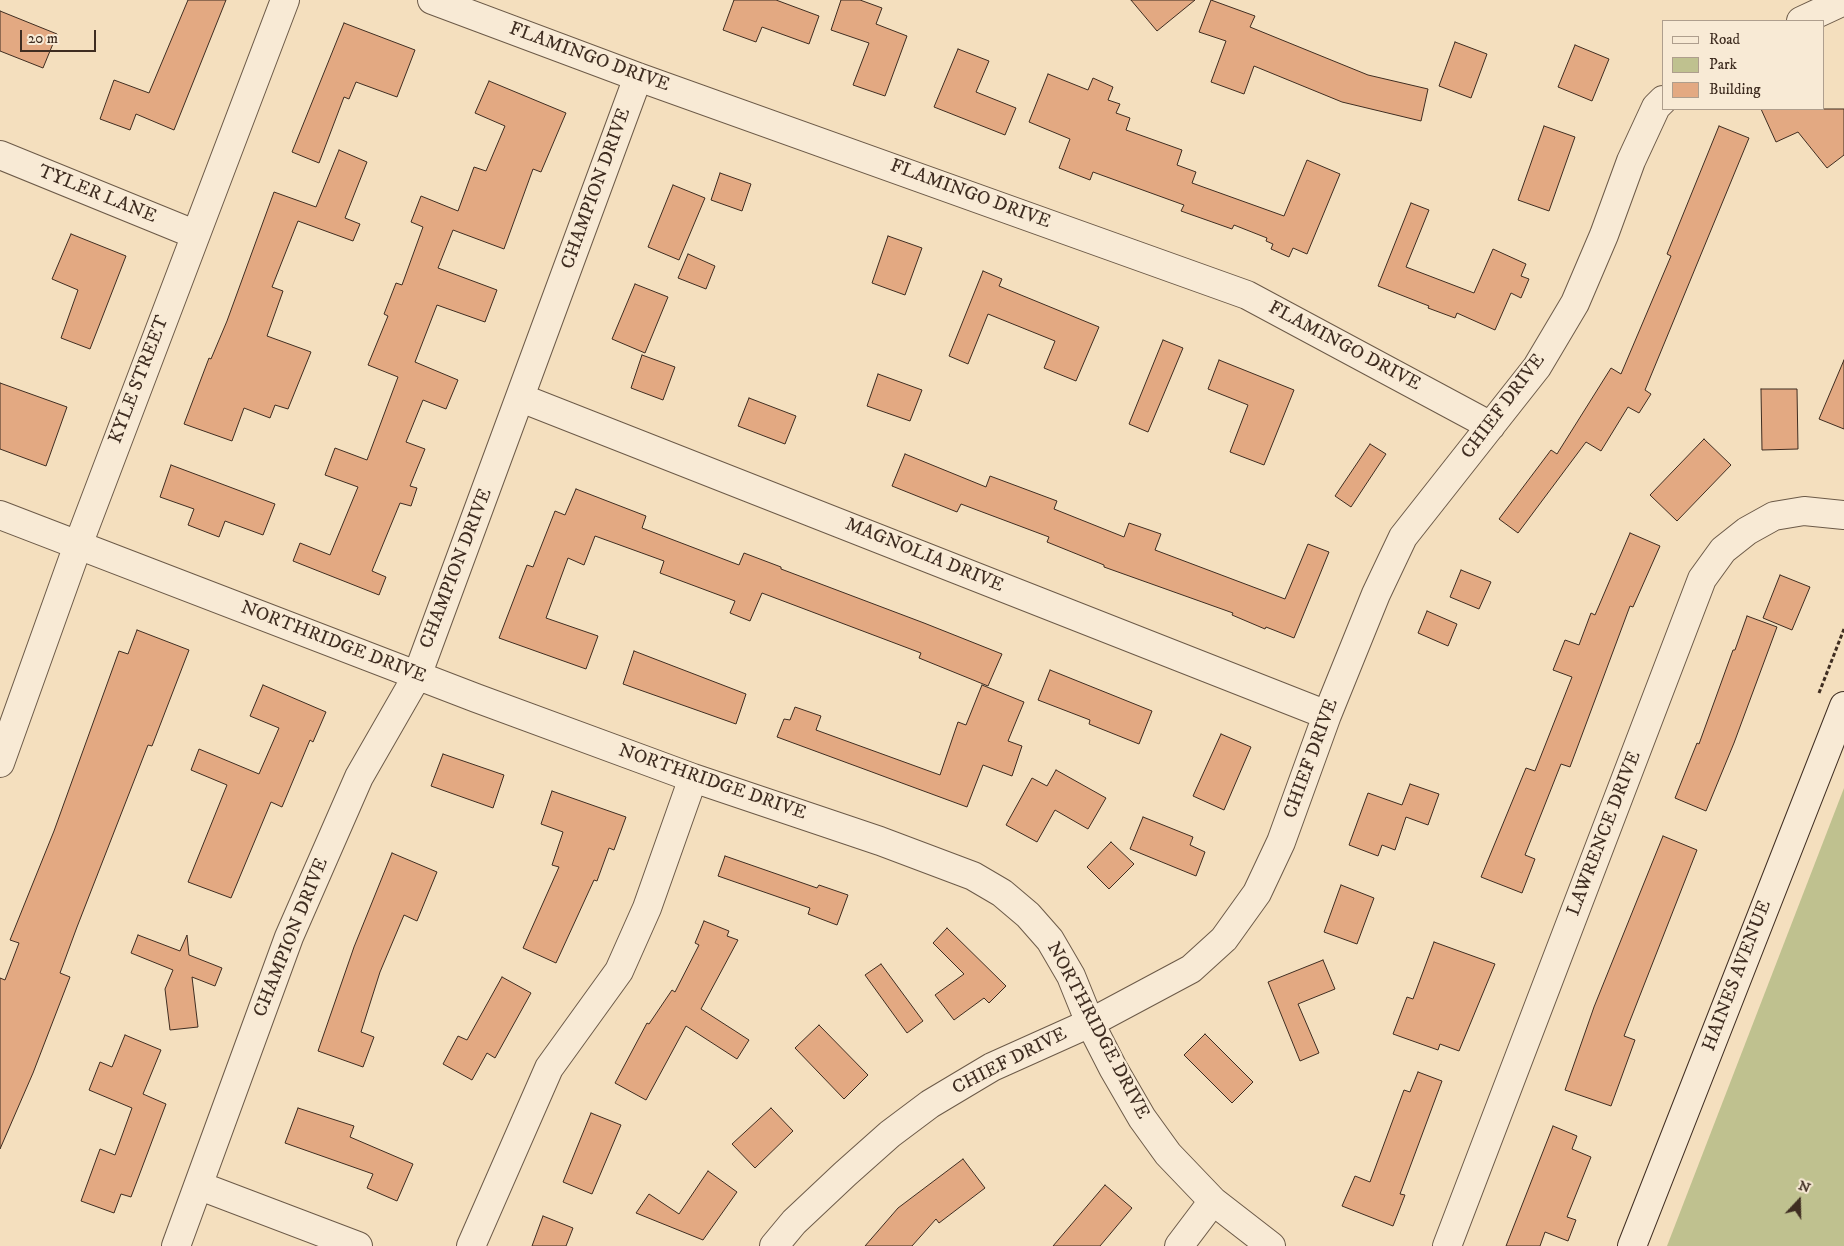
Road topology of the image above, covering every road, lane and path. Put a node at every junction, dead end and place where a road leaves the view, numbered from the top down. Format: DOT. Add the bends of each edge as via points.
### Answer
graph roads {
  1 [pos="285,0"];
  2 [pos="432,0"];
  3 [pos="1844,1"];
  4 [pos="1803,20"];
  5 [pos="638,77"];
  6 [pos="1662,101"];
  7 [pos="0,155"];
  8 [pos="194,234"];
  9 [pos="521,398"];
  10 [pos="1491,426"];
  11 [pos="0,515"];
  12 [pos="1844,515"];
  13 [pos="78,545"];
  14 [pos="417,676"];
  15 [pos="1844,706"];
  16 [pos="1327,715"];
  17 [pos="0,763"];
  18 [pos="693,778"];
  19 [pos="1090,1023"];
  20 [pos="200,1186"];
  21 [pos="1213,1201"];
  22 [pos="176,1246"];
  23 [pos="358,1246"];
  24 [pos="471,1246"];
  25 [pos="774,1246"];
  26 [pos="1178,1246"];
  27 [pos="1271,1246"];
  28 [pos="1447,1246"];
  29 [pos="1632,1246"];
  1 -- 8 [label="street, KYLE STREET"];
  2 -- 5 [label="street, FLAMINGO DRIVE"];
  3 -- 4 [label="street"];
  5 -- 9 [label="street, CHAMPION DRIVE"];
  5 -- 10 [label="street, FLAMINGO DRIVE" via="1248,295"];
  6 -- 10 [label="street, CHIEF DRIVE" via="1656,107 1631,160 1575,303 1537,367"];
  7 -- 8 [label="street, TYLER LANE"];
  8 -- 13 [label="street, KYLE STREET"];
  9 -- 14 [label="street, CHAMPION DRIVE"];
  9 -- 16 [label="street, MAGNOLIA DRIVE"];
  10 -- 16 [label="street, CHIEF DRIVE" via="1404,537 1376,594"];
  11 -- 13 [label="street, NORTHRIDGE DRIVE"];
  12 -- 28 [label="street, LAWRENCE DRIVE" via="1804,511 1774,516 1723,550 1702,579"];
  13 -- 14 [label="street, NORTHRIDGE DRIVE"];
  13 -- 17 [label="street, KYLE STREET"];
  14 -- 18 [label="street, NORTHRIDGE DRIVE"];
  14 -- 20 [label="street, CHAMPION DRIVE" via="359,777 289,937"];
  15 -- 29 [label="street, HAINES AVENUE"];
  16 -- 19 [label="street, CHIEF DRIVE" via="1281,842 1257,893 1224,940 1191,969"];
  18 -- 19 [label="street, NORTHRIDGE DRIVE" via="973,876 1028,915 1050,940 1071,976"];
  18 -- 24 [label="street" via="648,908 619,972 549,1068"];
  19 -- 21 [label="street, NORTHRIDGE DRIVE" via="1142,1118 1186,1175"];
  19 -- 25 [label="street, CHIEF DRIVE" via="992,1067 930,1104 851,1168 794,1222"];
  20 -- 22 [label="street, CHAMPION DRIVE"];
  20 -- 23 [label="street"];
  21 -- 26 [label="street"];
  21 -- 27 [label="street, NORTHRIDGE DRIVE"];
}
